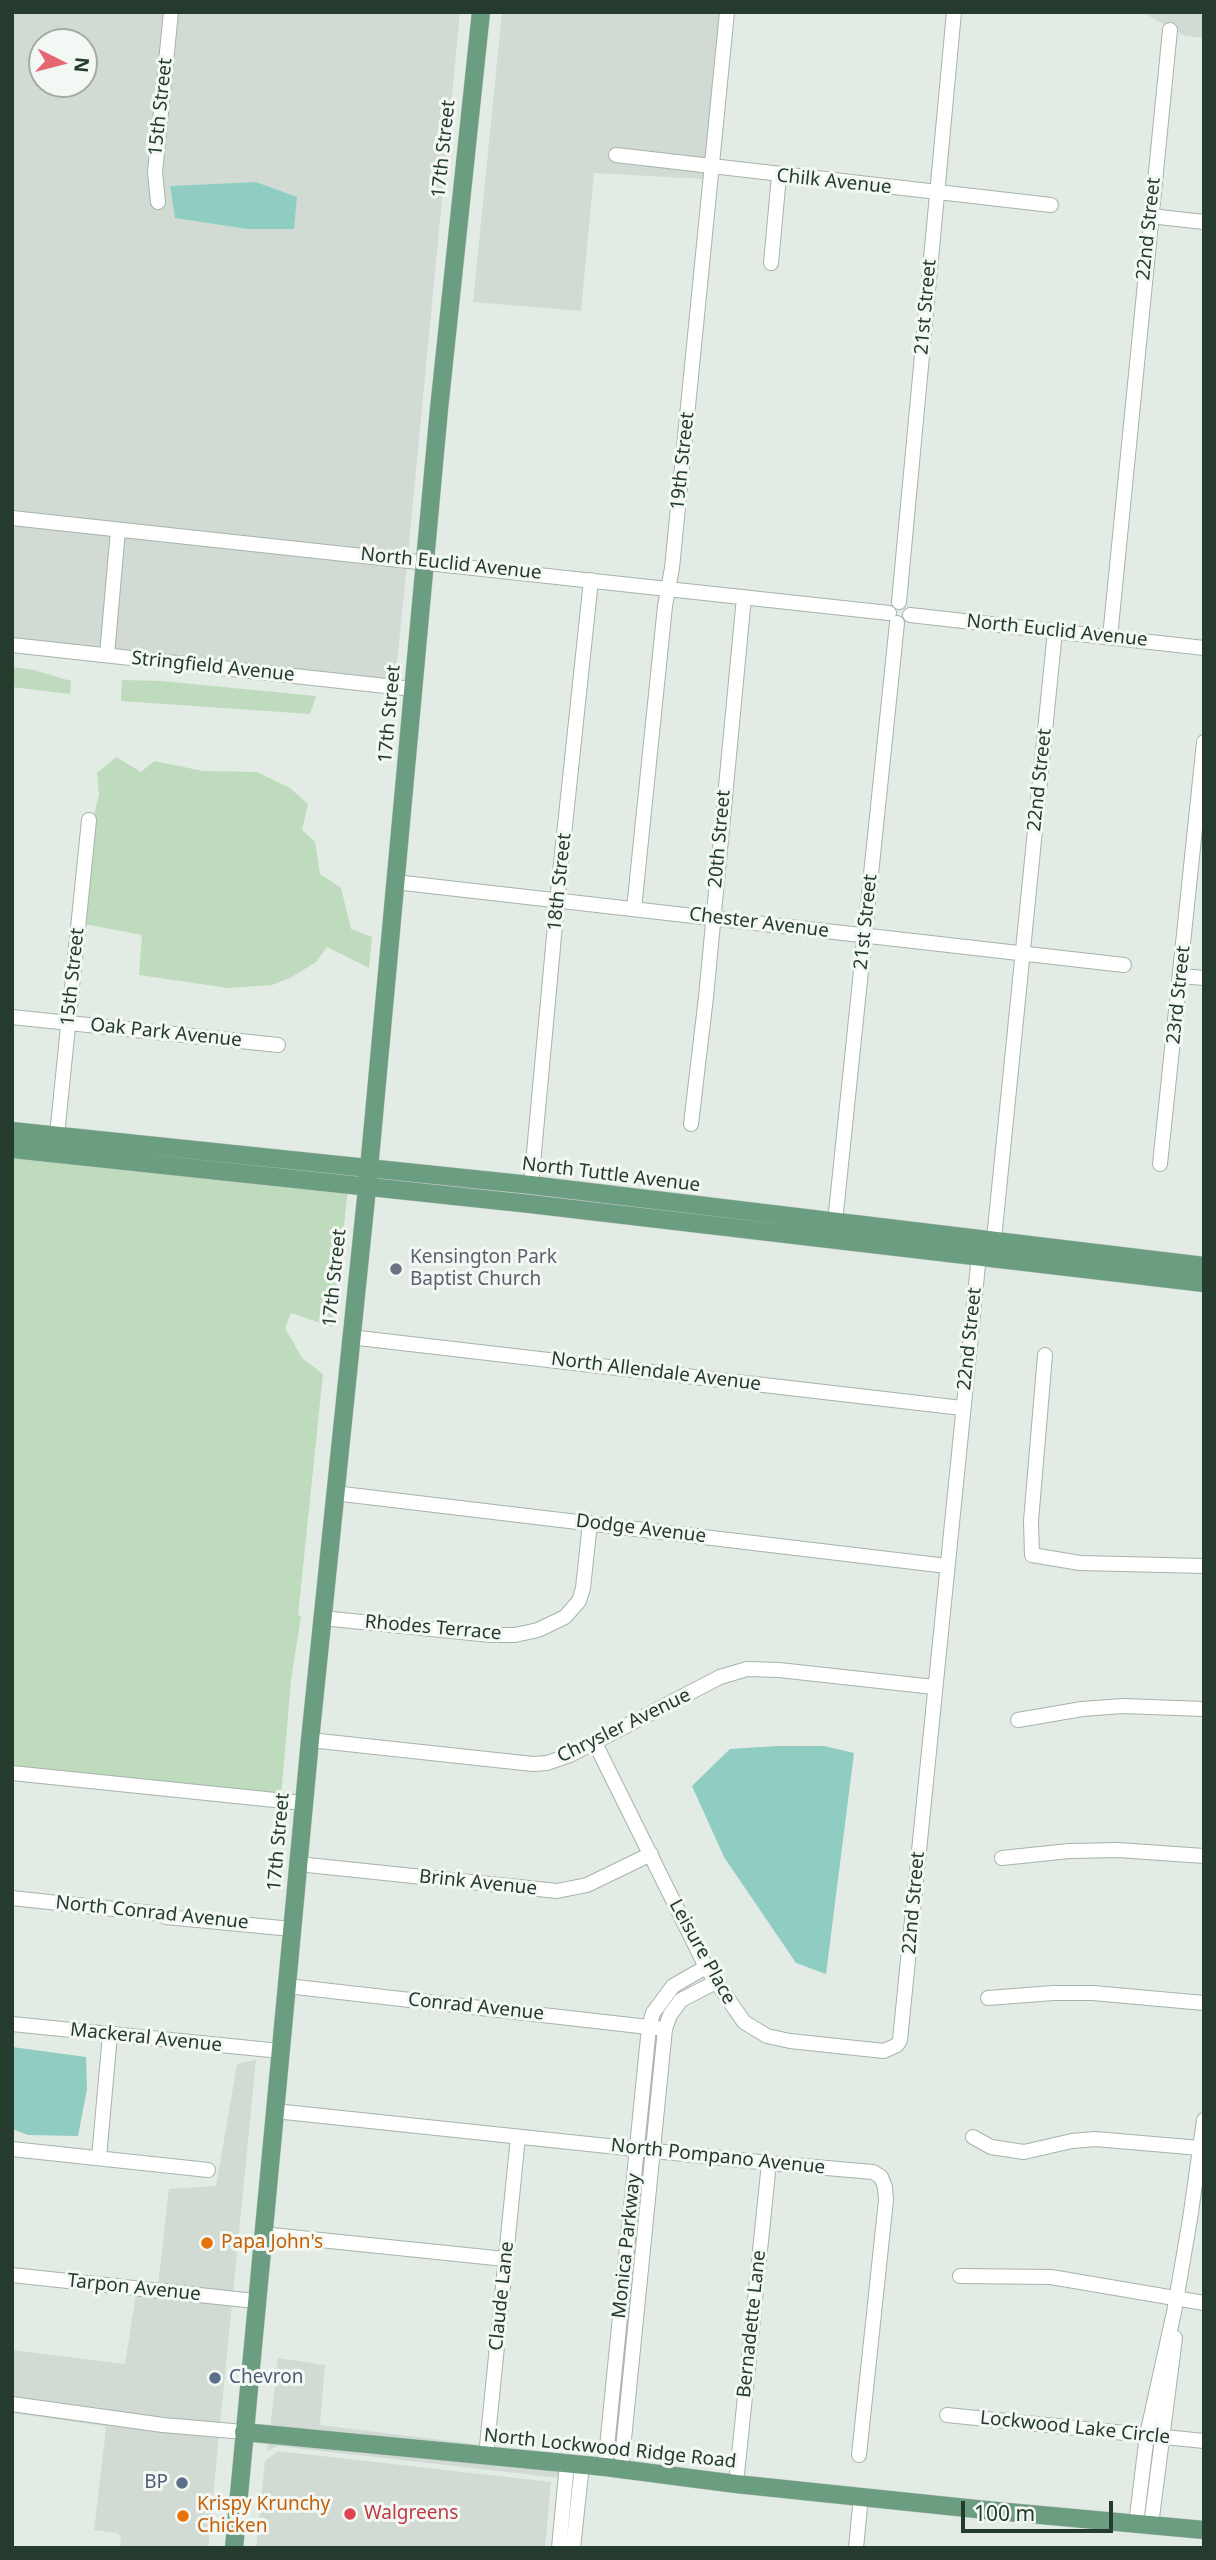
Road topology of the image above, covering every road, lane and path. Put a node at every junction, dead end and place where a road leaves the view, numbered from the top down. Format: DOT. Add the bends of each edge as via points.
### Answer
graph roads {
  1 [pos="170,12"];
  2 [pos="481,12"];
  3 [pos="727,12"];
  4 [pos="954,12"];
  5 [pos="1170,30"];
  6 [pos="616,155"];
  7 [pos="712,168"];
  8 [pos="779,176"];
  9 [pos="937,193"];
  10 [pos="159,202"];
  11 [pos="1051,205"];
  12 [pos="1150,216"];
  13 [pos="1204,222"];
  14 [pos="771,263"];
  15 [pos="12,518"];
  16 [pos="118,530"];
  17 [pos="425,561"];
  18 [pos="591,580"];
  19 [pos="668,589"];
  20 [pos="744,597"];
  21 [pos="898,613"];
  22 [pos="1055,631"];
  23 [pos="1110,637"];
  24 [pos="12,645"];
  25 [pos="1204,648"];
  26 [pos="107,655"];
  27 [pos="413,689"];
  28 [pos="1204,742"];
  29 [pos="89,820"];
  30 [pos="395,883"];
  31 [pos="558,901"];
  32 [pos="634,909"];
  33 [pos="713,918"];
  34 [pos="865,936"];
  35 [pos="1023,954"];
  36 [pos="1124,965"];
  37 [pos="1181,976"];
  38 [pos="1204,978"];
  39 [pos="12,1017"];
  40 [pos="68,1023"];
  41 [pos="278,1045"];
  42 [pos="691,1124"];
  43 [pos="12,1131"];
  44 [pos="57,1135"];
  45 [pos="12,1149"];
  46 [pos="1160,1164"];
  47 [pos="368,1177"];
  48 [pos="531,1185"];
  49 [pos="835,1222"];
  50 [pos="994,1239"];
  51 [pos="979,1255"];
  52 [pos="1204,1266"];
  53 [pos="1204,1283"];
  54 [pos="350,1337"];
  55 [pos="1045,1355"];
  56 [pos="962,1408"];
  57 [pos="334,1493"];
  58 [pos="590,1522"];
  59 [pos="947,1566"];
  60 [pos="1204,1566"];
  61 [pos="322,1618"];
  62 [pos="934,1687"];
  63 [pos="1204,1709"];
  64 [pos="1018,1720"];
  65 [pos="310,1740"];
  66 [pos="595,1743"];
  67 [pos="12,1773"];
  68 [pos="304,1803"];
  69 [pos="651,1854"];
  70 [pos="1204,1856"];
  71 [pos="1002,1858"];
  72 [pos="298,1864"];
  73 [pos="12,1898"];
  74 [pos="292,1929"];
  75 [pos="706,1967"];
  76 [pos="716,1982"];
  77 [pos="287,1986"];
  78 [pos="988,1998"];
  79 [pos="1204,2003"];
  80 [pos="12,2024"];
  81 [pos="649,2027"];
  82 [pos="665,2029"];
  83 [pos="110,2034"];
  84 [pos="892,2049"];
  85 [pos="280,2051"];
  86 [pos="275,2111"];
  87 [pos="1204,2120"];
  88 [pos="518,2137"];
  89 [pos="973,2137"];
  90 [pos="638,2148"];
  91 [pos="1200,2148"];
  92 [pos="12,2149"];
  93 [pos="654,2150"];
  94 [pos="99,2158"];
  95 [pos="769,2164"];
  96 [pos="208,2170"];
  97 [pos="262,2234"];
  98 [pos="505,2259"];
  99 [pos="12,2274"];
  100 [pos="960,2276"];
  101 [pos="255,2301"];
  102 [pos="1204,2303"];
  103 [pos="1175,2306"];
  104 [pos="12,2404"];
  105 [pos="947,2415"];
  106 [pos="244,2432"];
  107 [pos="1154,2435"];
  108 [pos="1204,2441"];
  109 [pos="859,2455"];
  110 [pos="486,2456"];
  111 [pos="575,2465"];
  112 [pos="613,2468"];
  113 [pos="736,2484"];
  114 [pos="861,2496"];
  115 [pos="1144,2524"];
  116 [pos="1204,2530"];
  117 [pos="234,2548"];
  118 [pos="559,2548"];
  119 [pos="573,2548"];
  120 [pos="856,2548"];
  1 -- 10 [label="street, 15th Street" via="155,172"];
  2 -- 17 [label="main road, 17th Street"];
  3 -- 7 [label="street, 19th Street"];
  4 -- 9 [label="street, 21st Street"];
  5 -- 12 [label="street, 22nd Street"];
  6 -- 7 [label="street, Chilk Avenue"];
  7 -- 8 [label="street, Chilk Avenue"];
  7 -- 19 [label="street, 19th Street"];
  8 -- 9 [label="street, Chilk Avenue"];
  8 -- 14 [label="street"];
  9 -- 11 [label="street, Chilk Avenue"];
  9 -- 21 [label="street, 21st Street"];
  12 -- 13 [label="street"];
  12 -- 23 [label="street, 22nd Street"];
  15 -- 16 [label="street, North Euclid Avenue"];
  16 -- 17 [label="street, North Euclid Avenue"];
  16 -- 26 [label="street"];
  17 -- 18 [label="street, North Euclid Avenue"];
  17 -- 27 [label="main road, 17th Street"];
  18 -- 19 [label="street, North Euclid Avenue"];
  18 -- 31 [label="street, 18th Street"];
  19 -- 20 [label="street, North Euclid Avenue"];
  19 -- 32 [label="street, 19th Street"];
  20 -- 21 [label="street, North Euclid Avenue"];
  20 -- 33 [label="street, 20th Street"];
  21 -- 22 [label="street, North Euclid Avenue"];
  21 -- 34 [label="street, 21st Street"];
  22 -- 23 [label="street, North Euclid Avenue"];
  22 -- 35 [label="street, 22nd Street"];
  23 -- 25 [label="street, North Euclid Avenue"];
  24 -- 26 [label="street, Stringfield Avenue"];
  26 -- 27 [label="street, Stringfield Avenue"];
  27 -- 30 [label="main road, 17th Street"];
  28 -- 37 [label="street, 23rd Street"];
  29 -- 40 [label="street, 15th Street"];
  30 -- 31 [label="street, Chester Avenue"];
  30 -- 47 [label="main road, 17th Street"];
  31 -- 32 [label="street, Chester Avenue"];
  31 -- 48 [label="street, 18th Street"];
  32 -- 33 [label="street, Chester Avenue"];
  33 -- 34 [label="street, Chester Avenue"];
  33 -- 42 [label="street, 20th Street"];
  34 -- 35 [label="street, Chester Avenue"];
  34 -- 49 [label="street, 21st Street"];
  35 -- 36 [label="street, Chester Avenue"];
  35 -- 50 [label="street, 22nd Street"];
  37 -- 38 [label="street"];
  37 -- 46 [label="street, 23rd Street"];
  39 -- 40 [label="street, Oak Park Avenue"];
  40 -- 41 [label="street, Oak Park Avenue"];
  40 -- 44 [label="street, 15th Street"];
  43 -- 44 [label="main road, North Tuttle Avenue"];
  44 -- 47 [label="main road, North Tuttle Avenue"];
  45 -- 47 [label="main road, North Tuttle Avenue"];
  47 -- 48 [label="main road, North Tuttle Avenue"];
  47 -- 51 [label="main road, North Tuttle Avenue" via="942,1254"];
  47 -- 54 [label="main road, 17th Street"];
  48 -- 49 [label="main road, North Tuttle Avenue"];
  49 -- 50 [label="main road, North Tuttle Avenue"];
  50 -- 51 [label="street"];
  50 -- 52 [label="main road, North Tuttle Avenue"];
  51 -- 53 [label="main road, North Tuttle Avenue"];
  51 -- 56 [label="street, 22nd Street"];
  54 -- 56 [label="street, North Allendale Avenue"];
  54 -- 57 [label="main road, 17th Street"];
  55 -- 60 [label="street" via="1032,1555 1080,1563"];
  56 -- 59 [label="street, 22nd Street"];
  57 -- 58 [label="street, Dodge Avenue"];
  57 -- 61 [label="main road, 17th Street"];
  58 -- 59 [label="street, Dodge Avenue"];
  58 -- 61 [label="street, Rhodes Terrace" via="579,1601 565,1617 538,1630 491,1635"];
  59 -- 62 [label="street, 22nd Street"];
  61 -- 65 [label="main road, 17th Street"];
  62 -- 66 [label="street, Chrysler Avenue" via="747,1669 720,1677"];
  62 -- 84 [label="street, 22nd Street" via="900,2040"];
  63 -- 64 [label="street" via="1124,1706"];
  65 -- 66 [label="street, Chrysler Avenue" via="533,1764 561,1759"];
  65 -- 68 [label="main road, 17th Street"];
  66 -- 69 [label="street, Leisure Place"];
  67 -- 68 [label="street"];
  68 -- 72 [label="main road, 17th Street"];
  69 -- 72 [label="street, Brink Avenue" via="587,1885 557,1891"];
  69 -- 75 [label="street, Leisure Place"];
  70 -- 71 [label="street" via="1118,1850"];
  72 -- 74 [label="main road, 17th Street"];
  73 -- 74 [label="street, North Conrad Avenue"];
  74 -- 77 [label="main road, 17th Street"];
  75 -- 76 [label="street, Leisure Place"];
  75 -- 81 [label="street, Monica Parkway" via="673,1986 653,2013"];
  76 -- 82 [label="street, Monica Parkway" via="681,2000"];
  76 -- 84 [label="street, Leisure Place" via="738,2015 767,2036"];
  77 -- 81 [label="street, Conrad Avenue"];
  77 -- 85 [label="main road, 17th Street"];
  78 -- 79 [label="street" via="1093,1993"];
  80 -- 83 [label="street, Mackeral Avenue"];
  81 -- 82 [label="street, Conrad Avenue"];
  81 -- 90 [label="street, Monica Parkway"];
  82 -- 93 [label="street, Monica Parkway"];
  83 -- 85 [label="street, Mackeral Avenue"];
  83 -- 94 [label="street"];
  85 -- 86 [label="main road, 17th Street"];
  86 -- 88 [label="street, North Pompano Avenue"];
  86 -- 97 [label="main road, 17th Street"];
  87 -- 91 [label="street"];
  88 -- 90 [label="street, North Pompano Avenue"];
  88 -- 98 [label="street, Claude Lane"];
  89 -- 91 [label="street" via="992,2147 1024,2152 1095,2139"];
  90 -- 93 [label="street, North Pompano Avenue"];
  90 -- 112 [label="street, Monica Parkway"];
  91 -- 103 [label="street"];
  92 -- 94 [label="street"];
  93 -- 95 [label="street, North Pompano Avenue"];
  93 -- 112 [label="street, Monica Parkway"];
  94 -- 96 [label="street"];
  95 -- 109 [label="street, North Pompano Avenue" via="873,2172 886,2187"];
  95 -- 113 [label="street, Bernadette Lane"];
  97 -- 98 [label="street"];
  97 -- 101 [label="main road, 17th Street"];
  98 -- 110 [label="street, Claude Lane"];
  99 -- 101 [label="street, Tarpon Avenue"];
  100 -- 103 [label="street" via="1051,2277"];
  101 -- 106 [label="main road, 17th Street"];
  102 -- 103 [label="street"];
  103 -- 107 [label="street" via="1175,2337"];
  104 -- 106 [label="street, North Lockwood Ridge Road"];
  105 -- 107 [label="street, Lockwood Lake Circle"];
  106 -- 110 [label="main road, North Lockwood Ridge Road"];
  106 -- 117 [label="main road, 17th Street"];
  107 -- 108 [label="street, Lockwood Lake Circle"];
  107 -- 115 [label="street"];
  110 -- 111 [label="main road, North Lockwood Ridge Road"];
  111 -- 112 [label="main road, North Lockwood Ridge Road"];
  111 -- 118 [label="street"];
  111 -- 119 [label="street"];
  112 -- 113 [label="main road, North Lockwood Ridge Road"];
  113 -- 114 [label="main road, North Lockwood Ridge Road"];
  114 -- 115 [label="main road, North Lockwood Ridge Road"];
  114 -- 120 [label="street"];
  115 -- 116 [label="main road, North Lockwood Ridge Road"];
}
